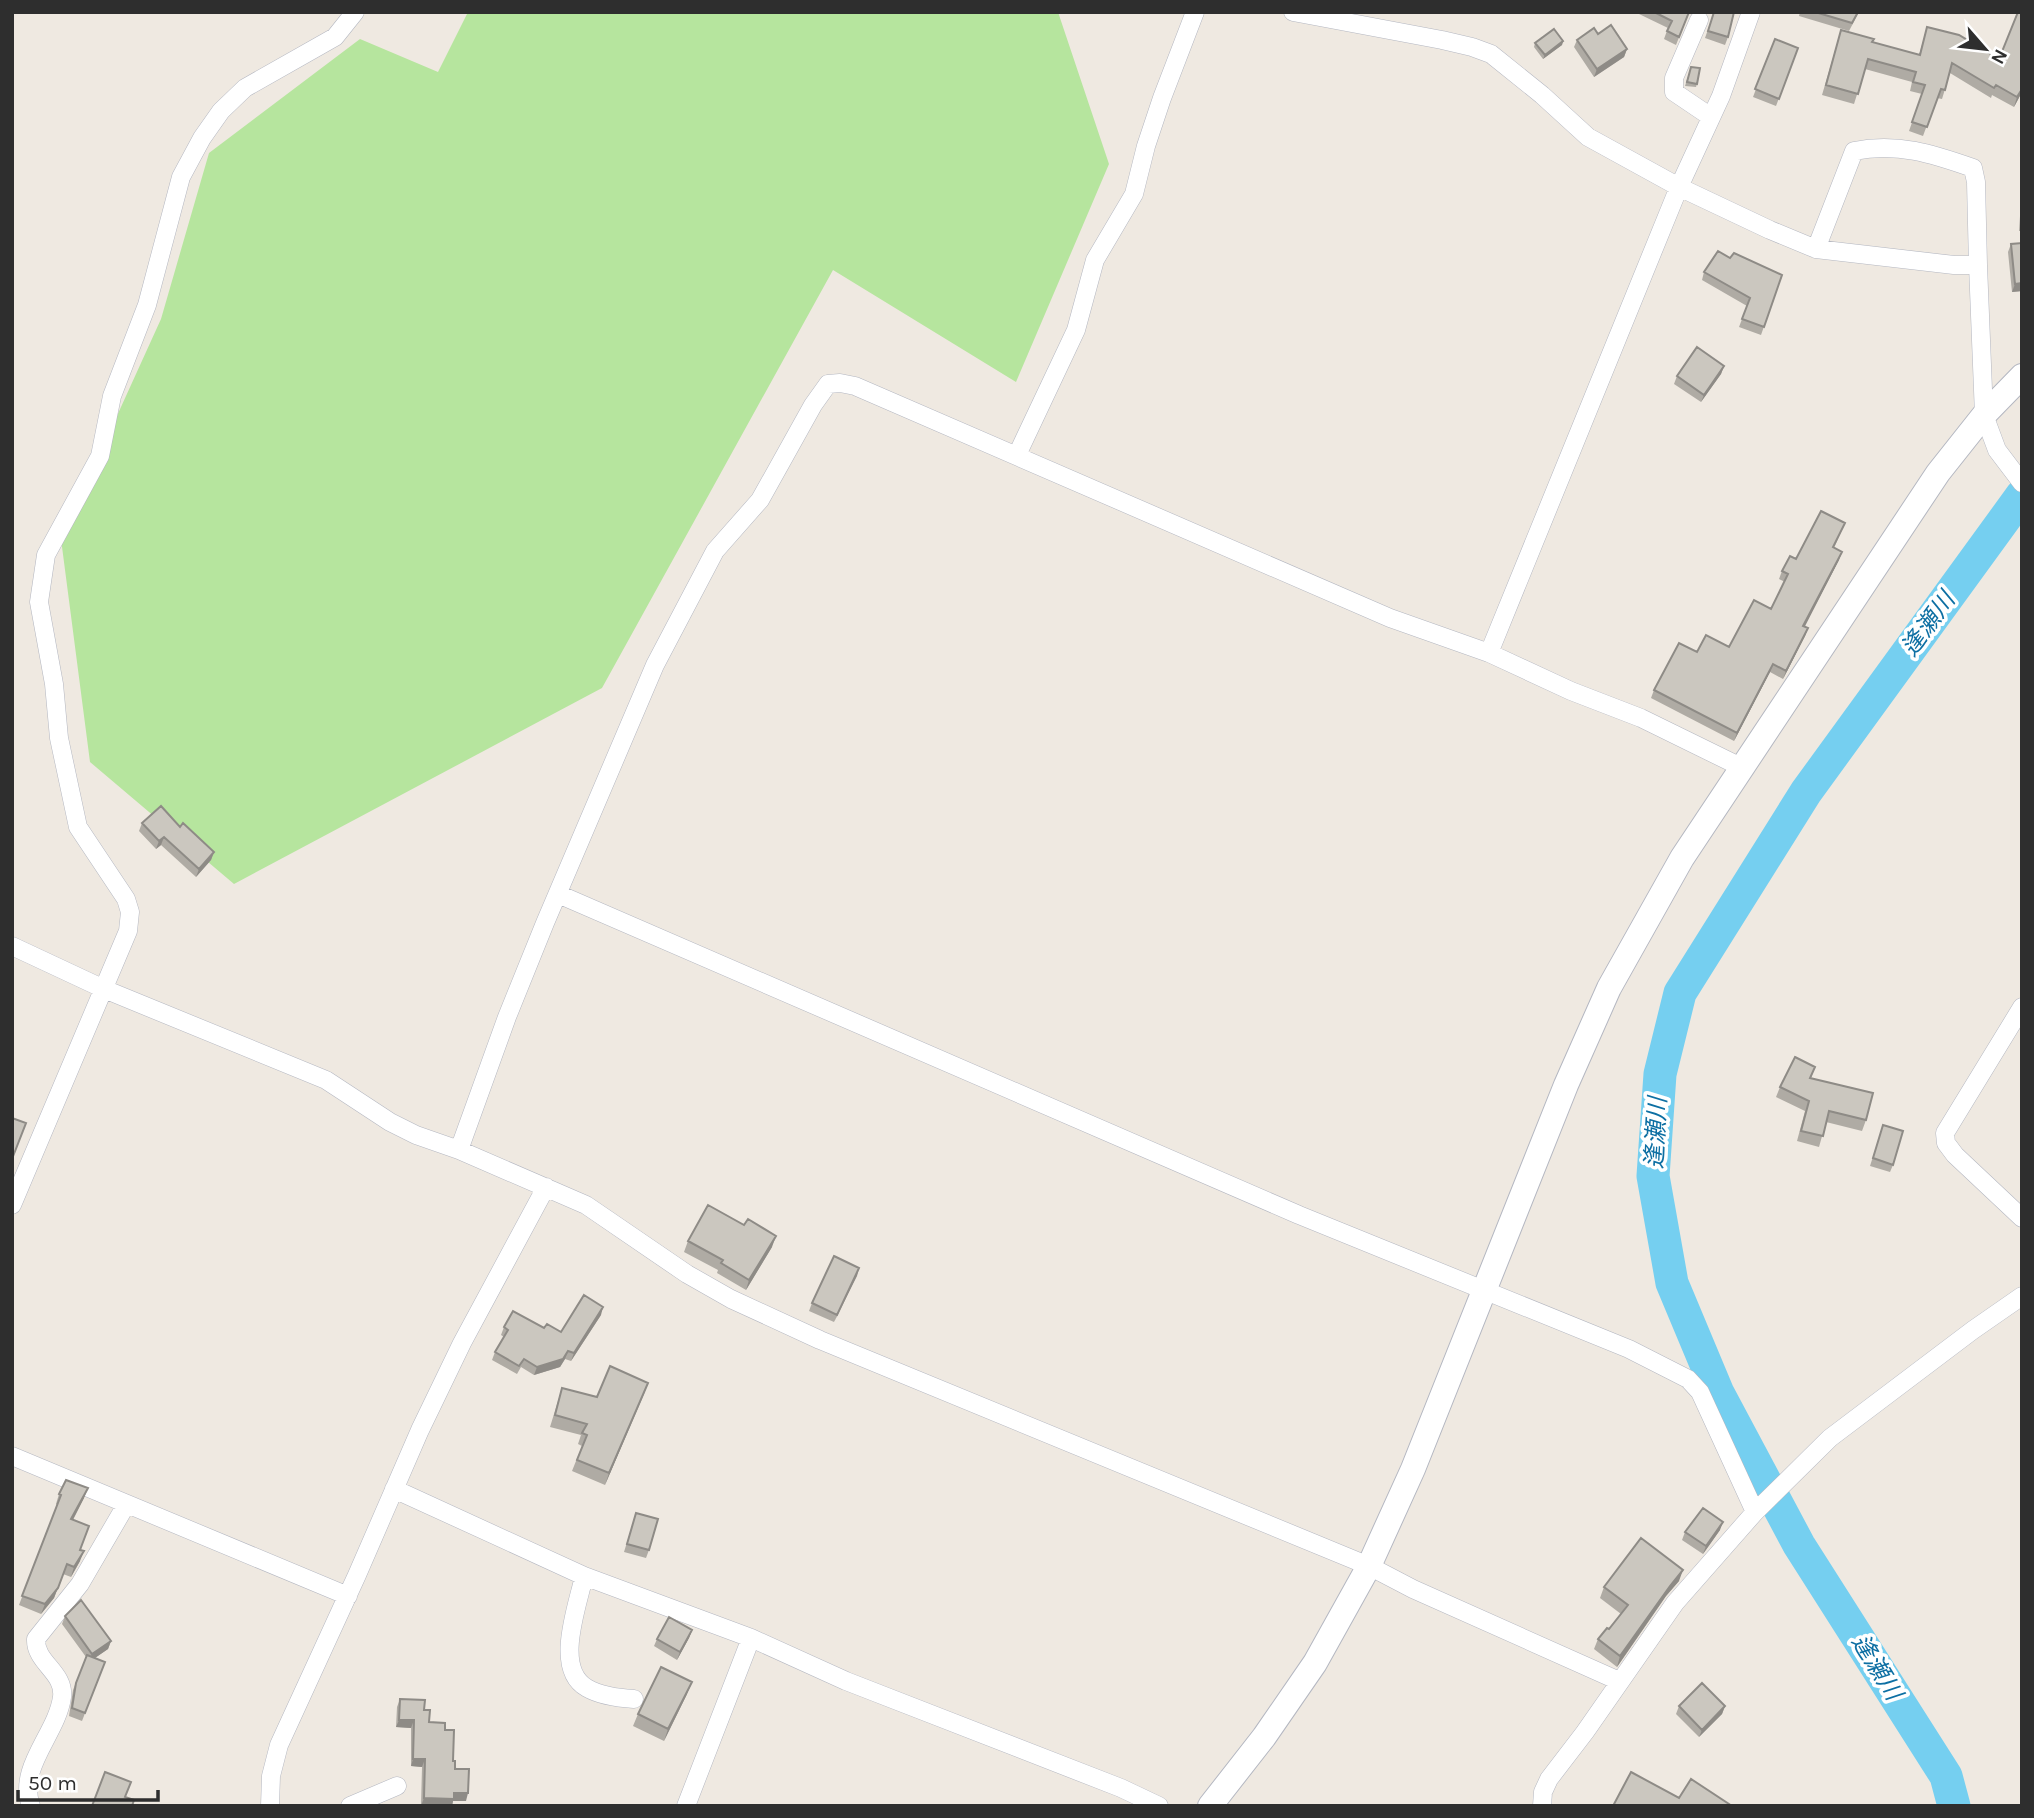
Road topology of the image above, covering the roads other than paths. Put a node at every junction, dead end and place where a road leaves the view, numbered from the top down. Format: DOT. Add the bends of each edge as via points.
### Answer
graph roads {
  1 [pos="355,12"];
  2 [pos="1195,12"];
  3 [pos="1293,12"];
  4 [pos="1751,12"];
  5 [pos="1699,20"];
  6 [pos="1711,117"];
  7 [pos="1679,187"];
  8 [pos="1816,249"];
  9 [pos="1978,265"];
  10 [pos="2022,376"];
  11 [pos="1984,415"];
  12 [pos="1017,455"];
  13 [pos="2022,482"];
  14 [pos="1489,653"];
  15 [pos="1741,767"];
  16 [pos="558,894"];
  17 [pos="12,946"];
  18 [pos="104,989"];
  19 [pos="2022,1007"];
  20 [pos="459,1150"];
  21 [pos="546,1187"];
  22 [pos="12,1205"];
  23 [pos="2022,1218"];
  24 [pos="1484,1291"];
  25 [pos="2022,1296"];
  26 [pos="12,1456"];
  27 [pos="394,1489"];
  28 [pos="126,1505"];
  29 [pos="1755,1512"];
  30 [pos="1369,1566"];
  31 [pos="584,1576"];
  32 [pos="348,1596"];
  33 [pos="751,1638"];
  34 [pos="1619,1681"];
  35 [pos="634,1699"];
  36 [pos="397,1786"];
  37 [pos="31,1806"];
  38 [pos="270,1806"];
  39 [pos="350,1806"];
  40 [pos="686,1806"];
  41 [pos="1160,1806"];
  42 [pos="1210,1806"];
  43 [pos="1542,1806"];
  1 -- 18 [label="street" via="335,37 239,93 202,138 181,177 147,305 112,397 100,456 46,555 39,602 59,738 78,827 130,912 128,931"];
  2 -- 12 [label="street" via="1162,98 1134,194 1095,260 1076,330"];
  3 -- 7 [label="street" via="1443,40 1490,54 1588,137"];
  4 -- 6 [label="street"];
  5 -- 6 [label="street" via="1674,78 1674,92"];
  6 -- 7 [label="street"];
  7 -- 8 [label="street"];
  7 -- 14 [label="street"];
  8 -- 9 [label="street"];
  8 -- 9 [label="street" via="1854,151 1923,150 1973,168"];
  9 -- 11 [label="street"];
  10 -- 11 [label="street"];
  11 -- 13 [label="street" via="1997,450"];
  11 -- 15 [label="street" via="1938,472"];
  12 -- 14 [label="street" via="1390,618"];
  12 -- 16 [label="street" via="855,386 828,384 760,500 715,551 698,582 655,665"];
  14 -- 15 [label="street"];
  15 -- 24 [label="street" via="1682,858 1609,988"];
  16 -- 20 [label="street"];
  16 -- 24 [label="street"];
  17 -- 18 [label="street"];
  18 -- 20 [label="street" via="326,1080 416,1135"];
  18 -- 22 [label="street"];
  19 -- 23 [label="street" via="1945,1133 1955,1155"];
  20 -- 21 [label="street"];
  21 -- 27 [label="street" via="462,1343"];
  21 -- 30 [label="street" via="586,1205 731,1299 807,1334"];
  24 -- 29 [label="street" via="1629,1349 1694,1383"];
  24 -- 30 [label="street"];
  25 -- 29 [label="street" via="1830,1438"];
  26 -- 28 [label="street"];
  27 -- 31 [label="street"];
  27 -- 32 [label="street"];
  28 -- 32 [label="street"];
  28 -- 37 [label="street" via="80,1584 36,1639 41,1657 58,1676 62,1695 27,1787"];
  29 -- 34 [label="street" via="1675,1603"];
  30 -- 34 [label="street"];
  30 -- 42 [label="street" via="1315,1663"];
  31 -- 33 [label="street"];
  31 -- 35 [label="street" via="568,1649 572,1671 584,1687 606,1696"];
  32 -- 38 [label="street" via="279,1745"];
  33 -- 40 [label="street"];
  33 -- 41 [label="street" via="846,1681"];
  34 -- 43 [label="street" via="1549,1779"];
  36 -- 39 [label="street"];
}
